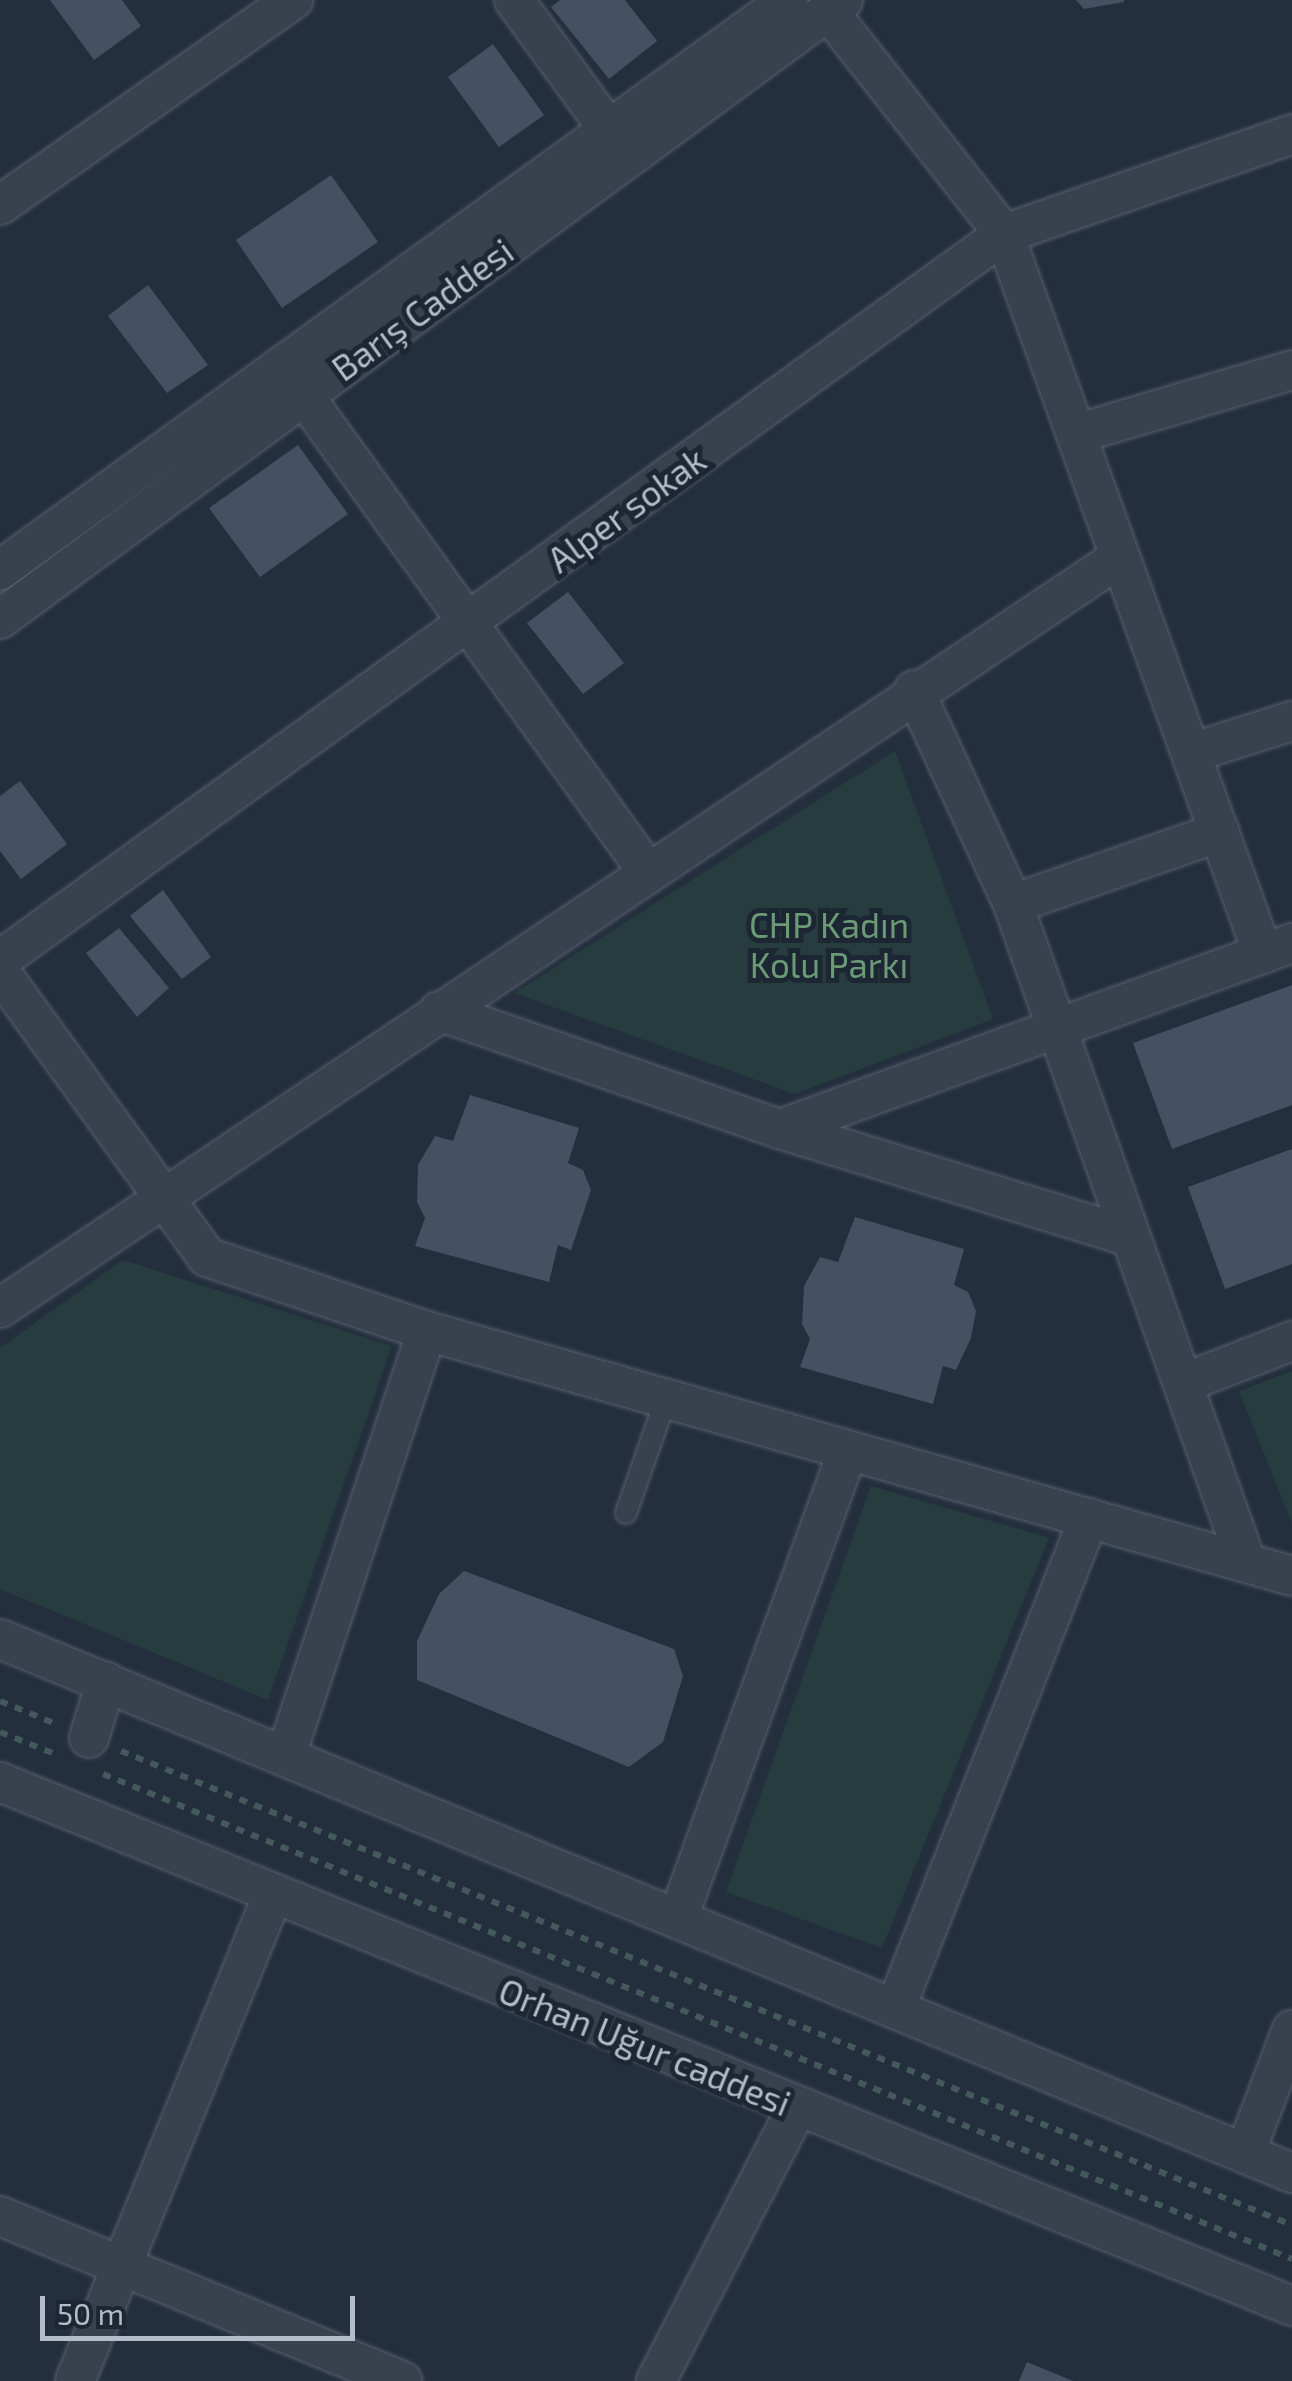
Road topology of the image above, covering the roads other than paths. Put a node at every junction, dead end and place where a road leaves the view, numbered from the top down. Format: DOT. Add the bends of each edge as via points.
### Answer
graph roads {
  1 [pos="293,0"];
  2 [pos="514,0"];
  3 [pos="788,0"];
  4 [pos="836,6"];
  5 [pos="1292,134"];
  6 [pos="618,144"];
  7 [pos="0,205"];
  8 [pos="1004,234"];
  9 [pos="1292,370"];
  10 [pos="304,396"];
  11 [pos="1076,434"];
  12 [pos="1119,558"];
  13 [pos="0,570"];
  14 [pos="0,618"];
  15 [pos="468,624"];
  16 [pos="914,690"];
  17 [pos="1292,720"];
  18 [pos="1194,752"];
  19 [pos="1220,832"];
  20 [pos="648,872"];
  21 [pos="1012,904"];
  22 [pos="1277,949"];
  23 [pos="0,960"];
  24 [pos="0,972"];
  25 [pos="439,1011"];
  26 [pos="1057,1029"];
  27 [pos="780,1129"];
  28 [pos="158,1197"];
  29 [pos="1126,1236"];
  30 [pos="0,1308"];
  31 [pos="427,1331"];
  32 [pos="1292,1341"];
  33 [pos="1184,1383"];
  34 [pos="666,1399"];
  35 [pos="848,1451"];
  36 [pos="626,1512"];
  37 [pos="1090,1518"];
  38 [pos="1246,1562"];
  39 [pos="1292,1576"];
  40 [pos="0,1639"];
  41 [pos="106,1682"];
  42 [pos="286,1755"];
  43 [pos="85,1756"];
  44 [pos="0,1782"];
  45 [pos="272,1897"];
  46 [pos="680,1915"];
  47 [pos="896,2007"];
  48 [pos="1292,2030"];
  49 [pos="798,2106"];
  50 [pos="1244,2152"];
  51 [pos="1292,2173"];
  52 [pos="0,2216"];
  53 [pos="121,2266"];
  54 [pos="1292,2306"];
  55 [pos="75,2381"];
  56 [pos="403,2381"];
  57 [pos="656,2381"];
  1 -- 7 [label="street"];
  2 -- 6 [label="street"];
  3 -- 6 [label="street, Barış Caddesi"];
  4 -- 6 [label="street, Barış Caddesi"];
  4 -- 8 [label="street"];
  5 -- 8 [label="street, Alper sokak"];
  6 -- 10 [label="street, Barış Caddesi"];
  6 -- 13 [label="street, Barış Caddesi"];
  8 -- 11 [label="street"];
  8 -- 15 [label="street, Alper sokak"];
  9 -- 11 [label="street"];
  10 -- 14 [label="street, Barış Caddesi"];
  10 -- 15 [label="street"];
  11 -- 12 [label="street"];
  12 -- 16 [label="street"];
  12 -- 18 [label="street"];
  15 -- 20 [label="street"];
  15 -- 23 [label="street, Alper sokak"];
  16 -- 20 [label="street"];
  16 -- 21 [label="street"];
  17 -- 18 [label="street"];
  18 -- 19 [label="street"];
  19 -- 21 [label="street"];
  19 -- 22 [label="street"];
  20 -- 25 [label="street"];
  21 -- 26 [label="street"];
  22 -- 26 [label="street"];
  24 -- 28 [label="street"];
  25 -- 27 [label="street"];
  25 -- 28 [label="street"];
  26 -- 27 [label="street"];
  26 -- 29 [label="street"];
  27 -- 29 [label="street"];
  28 -- 30 [label="street"];
  28 -- 31 [label="street" via="207,1257"];
  29 -- 33 [label="street"];
  31 -- 34 [label="street"];
  31 -- 42 [label="street"];
  32 -- 33 [label="street"];
  33 -- 38 [label="street"];
  34 -- 35 [label="street"];
  34 -- 36 [label="lane"];
  35 -- 37 [label="street"];
  35 -- 46 [label="street"];
  37 -- 38 [label="street"];
  37 -- 47 [label="street"];
  38 -- 39 [label="street"];
  40 -- 41 [label="street"];
  41 -- 42 [label="street"];
  41 -- 43 [label="street"];
  42 -- 46 [label="street"];
  44 -- 45 [label="street, Orhan Uğur caddesi"];
  45 -- 49 [label="street, Orhan Uğur caddesi"];
  45 -- 53 [label="street"];
  46 -- 47 [label="street"];
  47 -- 50 [label="street"];
  48 -- 50 [label="street"];
  49 -- 54 [label="street, Orhan Uğur caddesi"];
  49 -- 57 [label="street"];
  50 -- 51 [label="street"];
  52 -- 53 [label="street"];
  53 -- 55 [label="street"];
  53 -- 56 [label="street"];
}
